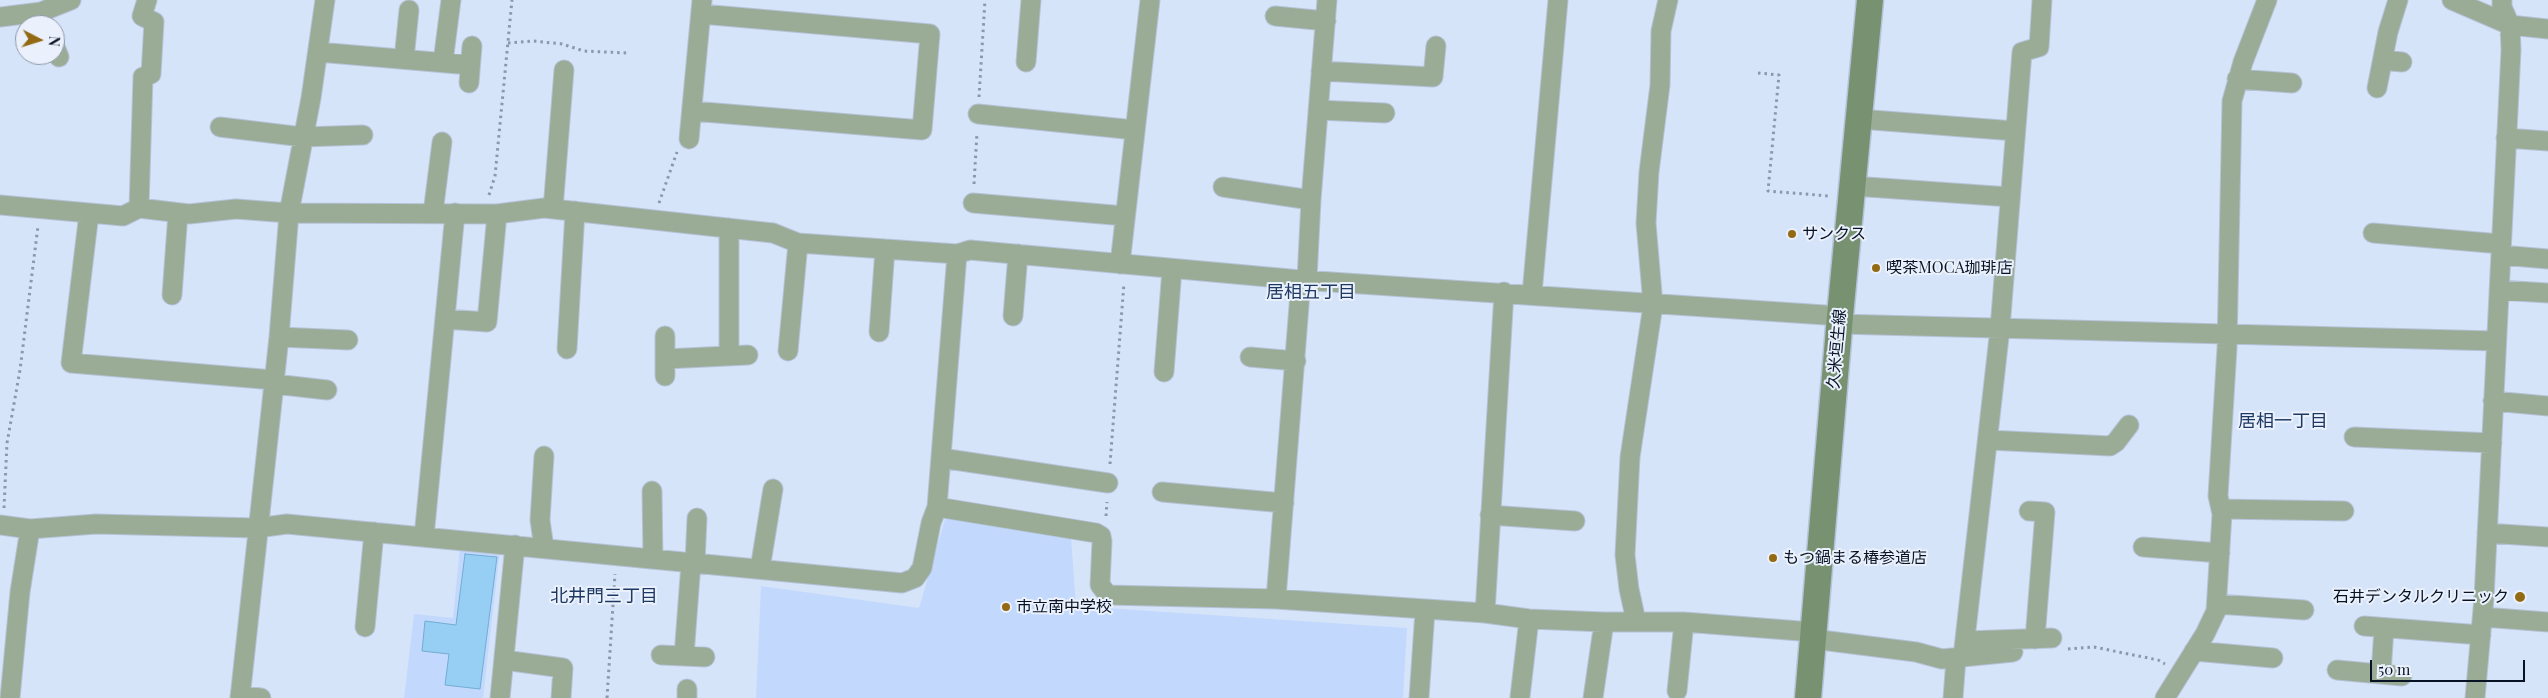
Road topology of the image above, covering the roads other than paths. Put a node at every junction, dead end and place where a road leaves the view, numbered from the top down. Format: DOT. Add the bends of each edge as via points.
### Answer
graph roads {
  1 [pos="71,0"];
  2 [pos="146,0"];
  3 [pos="324,0"];
  4 [pos="451,0"];
  5 [pos="1031,0"];
  6 [pos="1150,0"];
  7 [pos="1327,0"];
  8 [pos="1558,0"];
  9 [pos="1668,0"];
  10 [pos="1870,0"];
  11 [pos="2042,0"];
  12 [pos="2266,0"];
  13 [pos="2398,0"];
  14 [pos="2452,0"];
  15 [pos="2502,0"];
  16 [pos="702,7"];
  17 [pos="409,10"];
  18 [pos="48,15"];
  19 [pos="1275,16"];
  20 [pos="0,17"];
  21 [pos="15,17"];
  22 [pos="1326,22"];
  23 [pos="2510,25"];
  24 [pos="2548,29"];
  25 [pos="1436,46"];
  26 [pos="318,52"];
  27 [pos="404,59"];
  28 [pos="2383,60"];
  29 [pos="443,62"];
  30 [pos="1026,62"];
  31 [pos="2402,62"];
  32 [pos="471,64"];
  33 [pos="564,70"];
  34 [pos="1321,71"];
  35 [pos="2237,78"];
  36 [pos="2292,83"];
  37 [pos="2377,88"];
  38 [pos="1318,110"];
  39 [pos="692,112"];
  40 [pos="1385,113"];
  41 [pos="978,114"];
  42 [pos="1859,119"];
  43 [pos="220,127"];
  44 [pos="1135,130"];
  45 [pos="2015,131"];
  46 [pos="363,135"];
  47 [pos="302,137"];
  48 [pos="2506,138"];
  49 [pos="689,139"];
  50 [pos="2548,141"];
  51 [pos="442,142"];
  52 [pos="1223,187"];
  53 [pos="1852,191"];
  54 [pos="2010,197"];
  55 [pos="1311,200"];
  56 [pos="973,203"];
  57 [pos="0,205"];
  58 [pos="138,208"];
  59 [pos="553,209"];
  60 [pos="575,211"];
  61 [pos="89,213"];
  62 [pos="178,213"];
  63 [pos="289,213"];
  64 [pos="433,213"];
  65 [pos="455,213"];
  66 [pos="490,213"];
  67 [pos="1125,216"];
  68 [pos="730,228"];
  69 [pos="2373,232"];
  70 [pos="798,243"];
  71 [pos="885,249"];
  72 [pos="2501,249"];
  73 [pos="957,254"];
  74 [pos="1018,254"];
  75 [pos="2548,259"];
  76 [pos="1123,265"];
  77 [pos="1172,269"];
  78 [pos="1304,279"];
  79 [pos="2499,290"];
  80 [pos="1504,292"];
  81 [pos="2548,293"];
  82 [pos="1532,294"];
  83 [pos="172,295"];
  84 [pos="1653,305"];
  85 [pos="1013,316"];
  86 [pos="445,319"];
  87 [pos="1839,320"];
  88 [pos="2000,328"];
  89 [pos="879,332"];
  90 [pos="2227,335"];
  91 [pos="279,336"];
  92 [pos="665,336"];
  93 [pos="348,340"];
  94 [pos="2496,341"];
  95 [pos="566,349"];
  96 [pos="788,351"];
  97 [pos="748,355"];
  98 [pos="729,356"];
  99 [pos="1250,357"];
  100 [pos="1296,361"];
  101 [pos="1164,372"];
  102 [pos="274,382"];
  103 [pos="327,390"];
  104 [pos="2493,401"];
  105 [pos="2548,406"];
  106 [pos="2129,425"];
  107 [pos="2354,438"];
  108 [pos="1988,440"];
  109 [pos="2492,443"];
  110 [pos="544,456"];
  111 [pos="941,458"];
  112 [pos="1108,483"];
  113 [pos="773,488"];
  114 [pos="652,491"];
  115 [pos="1162,492"];
  116 [pos="1284,503"];
  117 [pos="937,507"];
  118 [pos="2221,509"];
  119 [pos="2029,511"];
  120 [pos="2344,512"];
  121 [pos="1490,515"];
  122 [pos="697,518"];
  123 [pos="1575,521"];
  124 [pos="3,525"];
  125 [pos="257,528"];
  126 [pos="30,529"];
  127 [pos="374,532"];
  128 [pos="2487,533"];
  129 [pos="424,537"];
  130 [pos="2548,537"];
  131 [pos="515,546"];
  132 [pos="2143,547"];
  133 [pos="544,548"];
  134 [pos="2220,553"];
  135 [pos="653,559"];
  136 [pos="693,563"];
  137 [pos="760,569"];
  138 [pos="1276,599"];
  139 [pos="2217,604"];
  140 [pos="2304,610"];
  141 [pos="1425,611"];
  142 [pos="1485,613"];
  143 [pos="1529,619"];
  144 [pos="1636,620"];
  145 [pos="1604,622"];
  146 [pos="1684,622"];
  147 [pos="2548,622"];
  148 [pos="2364,626"];
  149 [pos="2482,626"];
  150 [pos="364,627"];
  151 [pos="2384,628"];
  152 [pos="1813,635"];
  153 [pos="2194,651"];
  154 [pos="1962,652"];
  155 [pos="2014,652"];
  156 [pos="660,655"];
  157 [pos="684,656"];
  158 [pos="705,657"];
  159 [pos="2273,658"];
  160 [pos="504,660"];
  161 [pos="2338,670"];
  162 [pos="2381,674"];
  163 [pos="2402,676"];
  164 [pos="1677,691"];
  165 [pos="240,697"];
  166 [pos="1520,697"];
  167 [pos="10,698"];
  168 [pos="261,698"];
  169 [pos="500,698"];
  170 [pos="560,698"];
  171 [pos="1419,698"];
  172 [pos="1593,698"];
  173 [pos="1808,698"];
  174 [pos="1953,698"];
  175 [pos="2165,698"];
  176 [pos="2475,698"];
  1 -- 18 [label="street"];
  2 -- 58 [label="street" via="142,16 154,22 151,74 135,75"];
  3 -- 26 [label="street"];
  4 -- 29 [label="street"];
  5 -- 30 [label="street"];
  6 -- 44 [label="street"];
  7 -- 22 [label="street"];
  8 -- 82 [label="street"];
  9 -- 84 [label="street" via="1661,31 1660,85 1646,223"];
  10 -- 42 [label="main road, 久米垣生線"];
  11 -- 45 [label="street" via="2039,47 2022,52"];
  12 -- 35 [label="street"];
  13 -- 28 [label="street"];
  14 -- 23 [label="street"];
  15 -- 23 [label="street"];
  16 -- 39 [label="street"];
  16 -- 39 [label="street" via="930,34 922,130"];
  17 -- 27 [label="street"];
  19 -- 22 [label="street"];
  20 -- 21 [label="street"];
  22 -- 34 [label="street"];
  23 -- 24 [label="street"];
  23 -- 48 [label="street"];
  25 -- 34 [label="street" via="1433,77"];
  26 -- 27 [label="street"];
  26 -- 47 [label="street"];
  27 -- 29 [label="street"];
  28 -- 31 [label="street"];
  28 -- 37 [label="street"];
  29 -- 32 [label="street"];
  33 -- 59 [label="street"];
  34 -- 38 [label="street"];
  35 -- 36 [label="street"];
  35 -- 90 [label="street" via="2231,121 2232,208"];
  38 -- 40 [label="street"];
  38 -- 55 [label="street"];
  39 -- 49 [label="street"];
  41 -- 44 [label="street"];
  42 -- 45 [label="street"];
  42 -- 53 [label="main road, 久米垣生線"];
  43 -- 47 [label="street"];
  44 -- 67 [label="street"];
  45 -- 54 [label="street"];
  46 -- 47 [label="street"];
  47 -- 63 [label="street"];
  48 -- 50 [label="street"];
  48 -- 72 [label="street"];
  51 -- 64 [label="street"];
  52 -- 55 [label="street"];
  53 -- 54 [label="street"];
  53 -- 87 [label="main road, 久米垣生線"];
  54 -- 88 [label="street"];
  55 -- 78 [label="street"];
  56 -- 67 [label="street"];
  57 -- 61 [label="street"];
  58 -- 61 [label="street" via="123,216"];
  58 -- 62 [label="street"];
  59 -- 60 [label="street"];
  59 -- 66 [label="street"];
  60 -- 68 [label="street"];
  60 -- 95 [label="street"];
  61 -- 102 [label="street" via="71,363"];
  62 -- 63 [label="street" via="236,209"];
  62 -- 83 [label="street"];
  63 -- 64 [label="street"];
  63 -- 91 [label="street"];
  64 -- 65 [label="street"];
  65 -- 66 [label="street"];
  65 -- 86 [label="street"];
  66 -- 86 [label="street" via="487,322"];
  67 -- 76 [label="street"];
  68 -- 70 [label="street" via="773,233"];
  68 -- 98 [label="street"];
  69 -- 72 [label="street"];
  70 -- 71 [label="street"];
  70 -- 96 [label="street"];
  71 -- 73 [label="street"];
  71 -- 89 [label="street"];
  72 -- 75 [label="street"];
  72 -- 79 [label="street"];
  73 -- 74 [label="street" via="970,250"];
  73 -- 111 [label="street"];
  74 -- 76 [label="street"];
  74 -- 85 [label="street"];
  76 -- 77 [label="street"];
  77 -- 78 [label="street"];
  77 -- 101 [label="street"];
  78 -- 80 [label="street"];
  78 -- 100 [label="street"];
  79 -- 81 [label="street"];
  79 -- 94 [label="street"];
  80 -- 82 [label="street"];
  80 -- 121 [label="street"];
  82 -- 84 [label="street"];
  84 -- 87 [label="street"];
  84 -- 144 [label="street" via="1630,457 1625,555 1628,589"];
  86 -- 129 [label="street"];
  87 -- 88 [label="street"];
  87 -- 152 [label="main road, 久米垣生線"];
  88 -- 90 [label="street"];
  88 -- 108 [label="street"];
  90 -- 94 [label="street"];
  90 -- 118 [label="street" via="2218,496"];
  91 -- 93 [label="street"];
  91 -- 102 [label="street"];
  92 -- 98 [label="street" via="665,368"];
  94 -- 104 [label="street"];
  97 -- 98 [label="street"];
  99 -- 100 [label="street"];
  100 -- 116 [label="street"];
  102 -- 103 [label="street"];
  102 -- 125 [label="street"];
  104 -- 105 [label="street"];
  104 -- 109 [label="street"];
  106 -- 108 [label="street" via="2110,446"];
  107 -- 109 [label="street"];
  108 -- 154 [label="street"];
  109 -- 128 [label="street"];
  110 -- 133 [label="street" via="540,520"];
  111 -- 112 [label="street"];
  111 -- 117 [label="street"];
  113 -- 137 [label="street"];
  114 -- 135 [label="street"];
  115 -- 116 [label="street"];
  116 -- 138 [label="street"];
  117 -- 137 [label="street" via="930,523 922,568 915,578 902,583"];
  117 -- 138 [label="street" via="1096,533 1101,536 1100,584 1108,595"];
  118 -- 120 [label="street"];
  118 -- 134 [label="street"];
  119 -- 154 [label="street" via="2045,512 2050,642"];
  121 -- 123 [label="street"];
  121 -- 142 [label="street"];
  122 -- 136 [label="street"];
  124 -- 126 [label="street"];
  125 -- 126 [label="street" via="96,524"];
  125 -- 127 [label="street" via="287,524"];
  125 -- 165 [label="street"];
  126 -- 167 [label="street" via="20,592"];
  127 -- 129 [label="street"];
  127 -- 150 [label="street"];
  128 -- 130 [label="street"];
  128 -- 149 [label="street"];
  129 -- 131 [label="street"];
  131 -- 133 [label="street"];
  131 -- 160 [label="street"];
  132 -- 134 [label="street"];
  133 -- 135 [label="street"];
  134 -- 139 [label="street"];
  135 -- 136 [label="street"];
  136 -- 137 [label="street"];
  136 -- 157 [label="street"];
  138 -- 141 [label="street"];
  139 -- 140 [label="street"];
  139 -- 153 [label="street" via="2213,618"];
  141 -- 142 [label="street"];
  141 -- 171 [label="street"];
  142 -- 143 [label="street"];
  143 -- 145 [label="street"];
  143 -- 166 [label="street"];
  144 -- 145 [label="street"];
  144 -- 146 [label="street"];
  145 -- 172 [label="street"];
  146 -- 152 [label="street"];
  146 -- 164 [label="street"];
  147 -- 149 [label="street"];
  148 -- 151 [label="street"];
  149 -- 151 [label="street"];
  149 -- 176 [label="street"];
  151 -- 162 [label="street"];
  152 -- 154 [label="street" via="1942,659"];
  152 -- 173 [label="main road, 久米垣生線"];
  153 -- 159 [label="street"];
  153 -- 175 [label="street"];
  154 -- 155 [label="street"];
  154 -- 174 [label="street"];
  156 -- 157 [label="street"];
  157 -- 158 [label="street"];
  160 -- 169 [label="street"];
  160 -- 170 [label="street" via="563,668"];
  161 -- 162 [label="street"];
  162 -- 163 [label="street"];
  165 -- 168 [label="street"];
}
